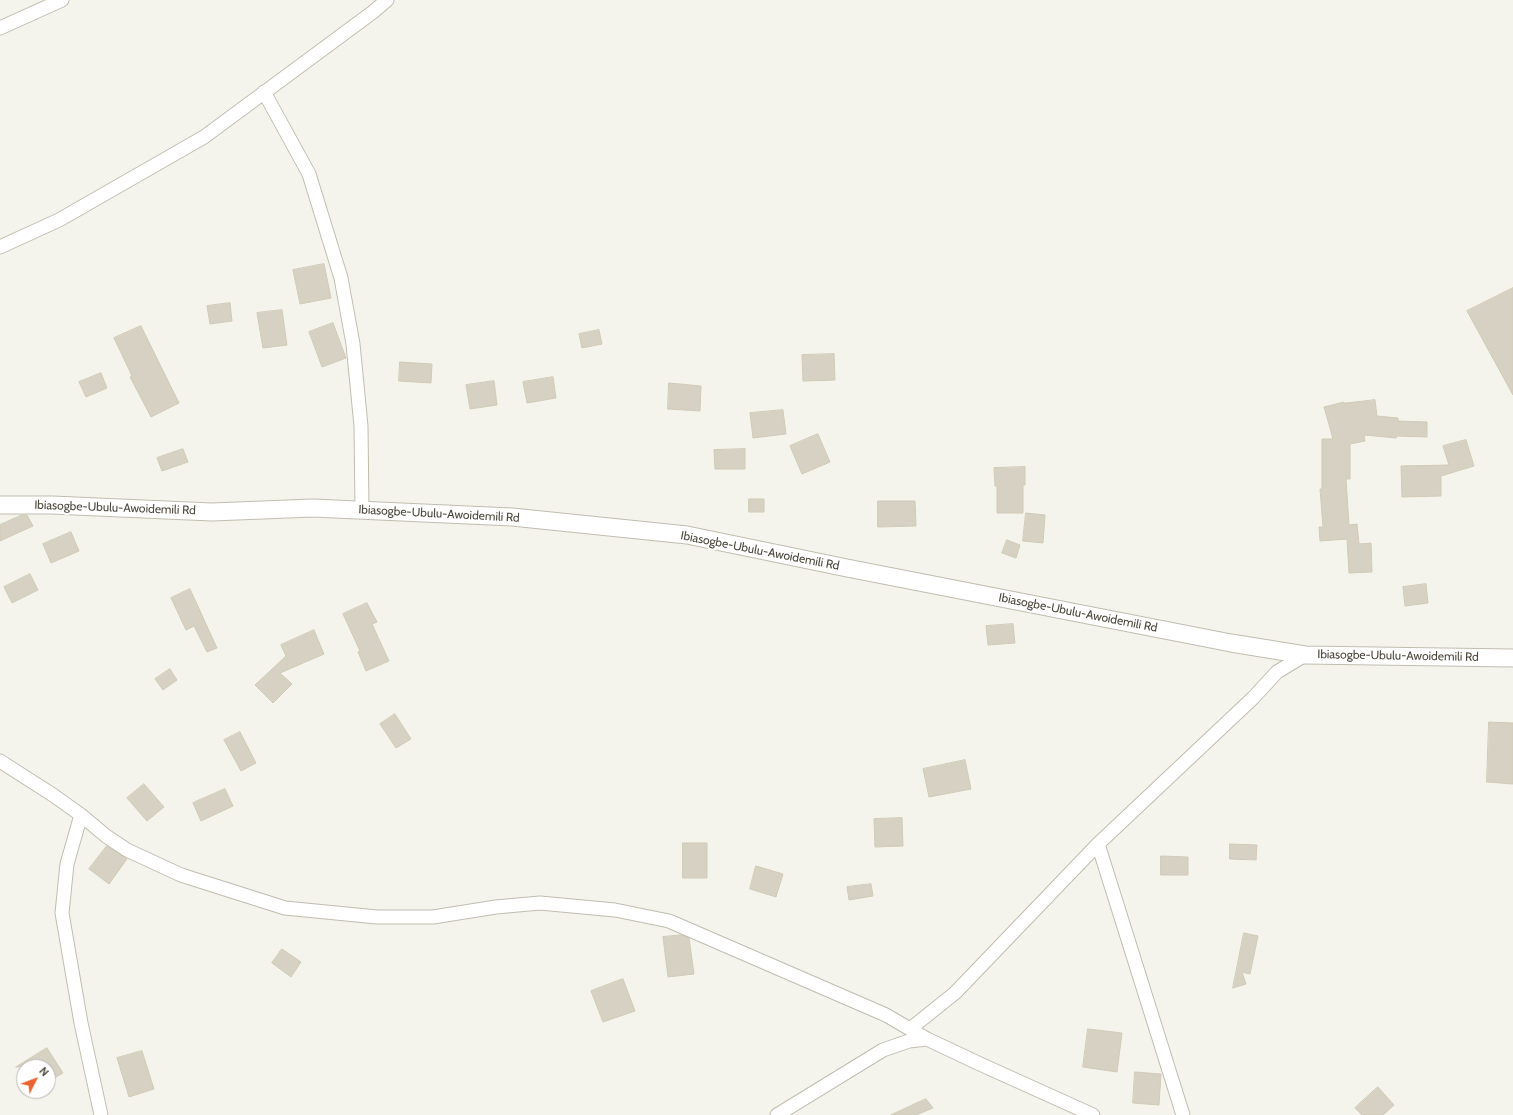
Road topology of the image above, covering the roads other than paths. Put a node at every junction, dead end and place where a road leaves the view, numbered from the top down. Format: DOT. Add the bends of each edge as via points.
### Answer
graph roads {
  1 [pos="62,0"];
  2 [pos="387,0"];
  3 [pos="0,28"];
  4 [pos="264,92"];
  5 [pos="0,247"];
  6 [pos="0,505"];
  7 [pos="362,510"];
  8 [pos="1305,655"];
  9 [pos="1513,658"];
  10 [pos="0,761"];
  11 [pos="81,815"];
  12 [pos="1098,844"];
  13 [pos="910,1029"];
  14 [pos="927,1039"];
  15 [pos="100,1115"];
  16 [pos="777,1115"];
  17 [pos="1093,1115"];
  18 [pos="1183,1115"];
  1 -- 3 [label="street"];
  2 -- 4 [label="street"];
  4 -- 5 [label="street" via="204,137 59,220"];
  4 -- 7 [label="street" via="310,174 341,278 353,344 361,426"];
  6 -- 7 [label="street, Ibiasogbe-Ubulu-Awoidemili Rd" via="212,512 313,508"];
  7 -- 8 [label="street, Ibiasogbe-Ubulu-Awoidemili Rd" via="512,517 687,535 1231,643"];
  8 -- 9 [label="street, Ibiasogbe-Ubulu-Awoidemili Rd"];
  8 -- 12 [label="street" via="1277,672 1253,698"];
  10 -- 11 [label="street"];
  11 -- 13 [label="street" via="127,850 181,874 285,908 377,917 433,917 540,903 615,910 669,921 886,1015"];
  11 -- 15 [label="street" via="67,864 62,913"];
  12 -- 13 [label="street" via="955,993"];
  12 -- 18 [label="street"];
  13 -- 14 [label="street"];
  14 -- 16 [label="street" via="909,1041 883,1050"];
  14 -- 17 [label="street"];
}
